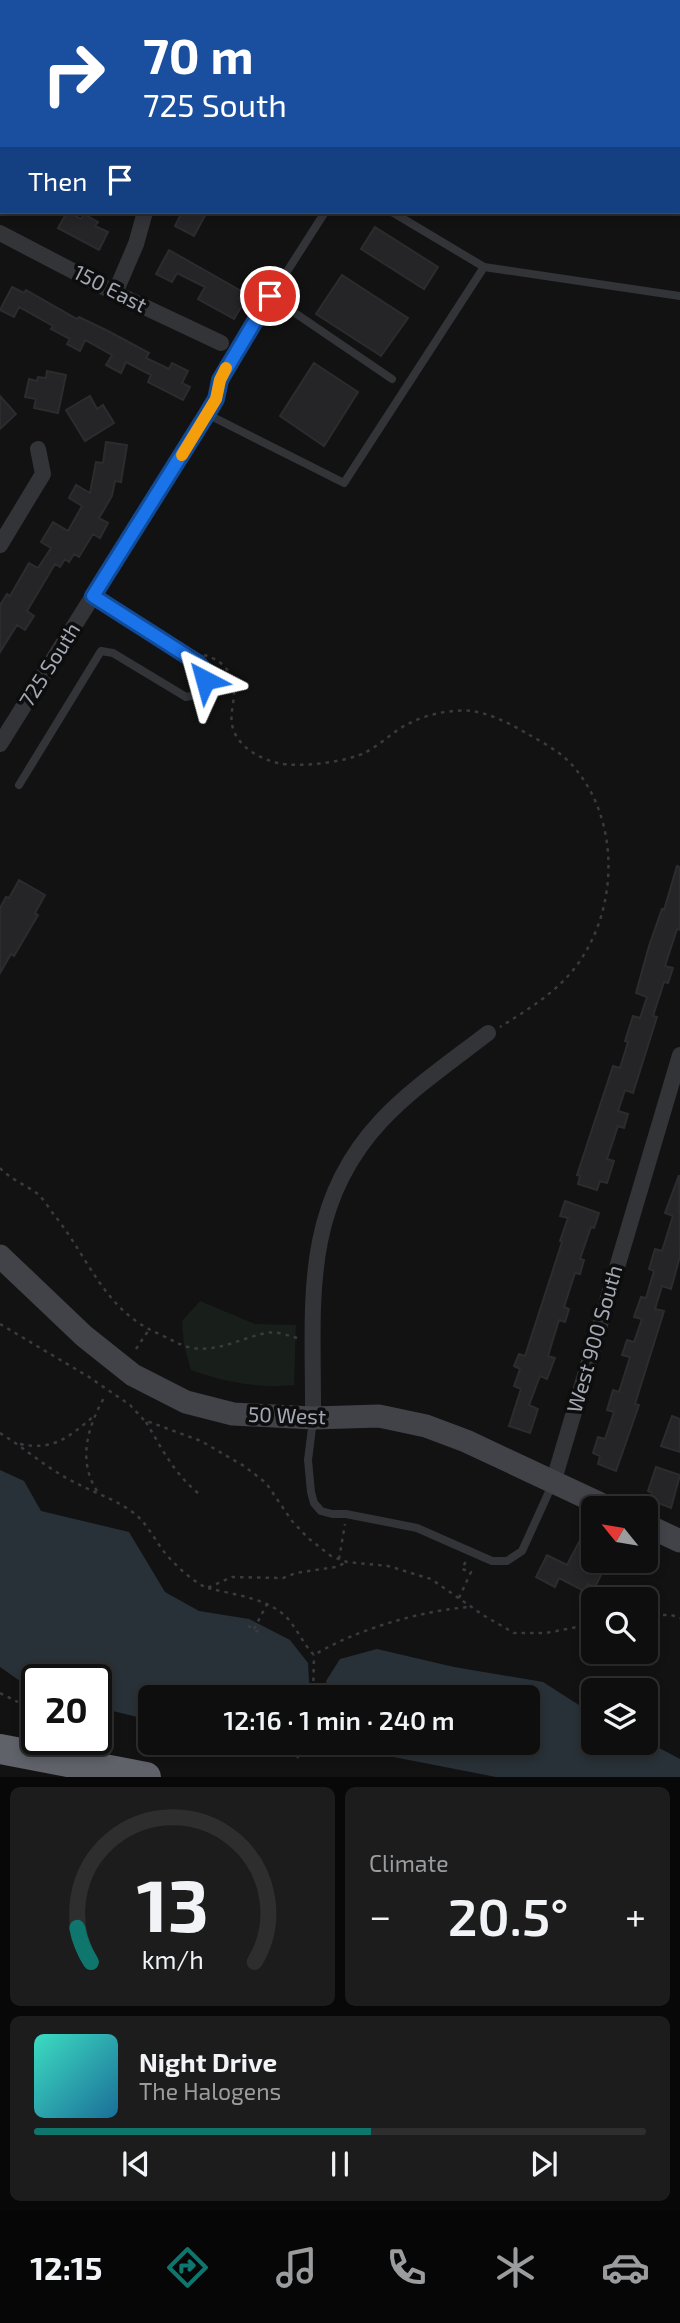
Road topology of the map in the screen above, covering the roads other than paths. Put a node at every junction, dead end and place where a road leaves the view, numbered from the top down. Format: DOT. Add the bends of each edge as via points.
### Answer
graph roads {
  1 [pos="144,214"];
  2 [pos="324,214"];
  3 [pos="395,214"];
  4 [pos="0,233"];
  5 [pos="484,267"];
  6 [pos="115,293"];
  7 [pos="270,296"];
  8 [pos="680,296"];
  9 [pos="221,343"];
  10 [pos="392,379"];
  11 [pos="207,414"];
  12 [pos="194,435"];
  13 [pos="38,449"];
  14 [pos="0,545"];
  15 [pos="93,596"];
  16 [pos="0,744"];
  17 [pos="19,785"];
  18 [pos="488,1033"];
  19 [pos="680,1055"];
  20 [pos="0,1256"];
  21 [pos="313,1419"];
  22 [pos="553,1483"];
  23 [pos="582,1496"];
  24 [pos="658,1531"];
  25 [pos="680,1541"];
  26 [pos="0,1749"];
  27 [pos="145,1777"];
  1 -- 6 [label="street"];
  2 -- 7 [label="lane, 725 South"];
  3 -- 5 [label="lane"];
  4 -- 6 [label="street, 150 East"];
  5 -- 8 [label="lane"];
  5 -- 11 [label="lane" via="344,483"];
  6 -- 9 [label="street, 150 East"];
  7 -- 10 [label="lane"];
  7 -- 11 [label="lane, 725 South" via="220,380"];
  11 -- 12 [label="lane, 725 South"];
  12 -- 15 [label="street, 725 South"];
  13 -- 14 [label="street" via="43,474"];
  15 -- 16 [label="street, 725 South"];
  15 -- 17 [label="lane" via="192,659 205,674 196,695 186,697 113,653 98,653"];
  18 -- 21 [label="street" via="380,1122 333,1196 313,1274"];
  19 -- 22 [label="street, West 900 South"];
  20 -- 21 [label="street, 50 West" via="84,1336 133,1375 186,1402 233,1414"];
  21 -- 22 [label="street, 50 West" via="379,1416 426,1426"];
  21 -- 22 [label="lane" via="308,1460 311,1492 321,1511 417,1528 492,1561 507,1561 522,1551"];
  22 -- 23 [label="street, 50 West"];
  24 -- 25 [label="street"];
  26 -- 27 [label="highway"];
}
